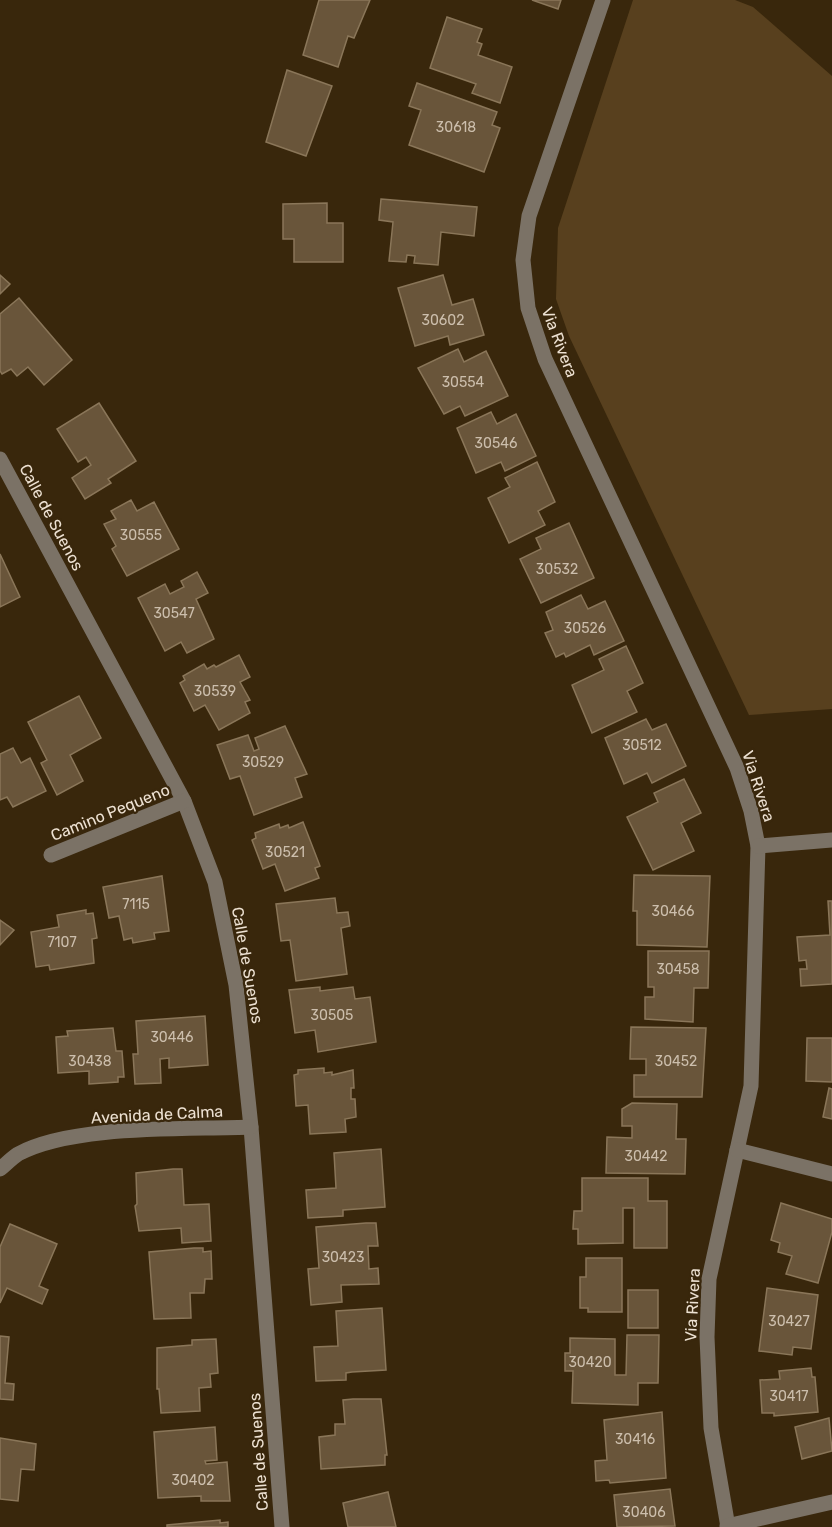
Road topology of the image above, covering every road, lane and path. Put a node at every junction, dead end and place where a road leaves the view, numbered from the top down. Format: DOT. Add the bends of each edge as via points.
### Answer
graph roads {
  1 [pos="603,0"];
  2 [pos="0,460"];
  3 [pos="184,801"];
  4 [pos="832,840"];
  5 [pos="758,846"];
  6 [pos="51,855"];
  7 [pos="251,1127"];
  8 [pos="737,1150"];
  9 [pos="0,1169"];
  10 [pos="832,1174"];
  11 [pos="832,1502"];
  12 [pos="727,1526"];
  13 [pos="282,1527"];
  1 -- 5 [label="street, Via Rivera" via="529,216 523,260 528,308 545,359 737,768"];
  2 -- 3 [label="street, Calle de Suenos"];
  3 -- 6 [label="street, Camino Pequeno"];
  3 -- 7 [label="street, Calle de Suenos" via="217,894 236,985"];
  4 -- 5 [label="street"];
  5 -- 8 [label="street, Via Rivera" via="751,1086"];
  7 -- 9 [label="street, Avenida de Calma" via="95,1134 51,1142 17,1155"];
  7 -- 13 [label="street, Calle de Suenos"];
  8 -- 10 [label="street"];
  8 -- 12 [label="street, Via Rivera" via="709,1279 706,1337 711,1428"];
  11 -- 12 [label="street, Via Rivera"];
}
